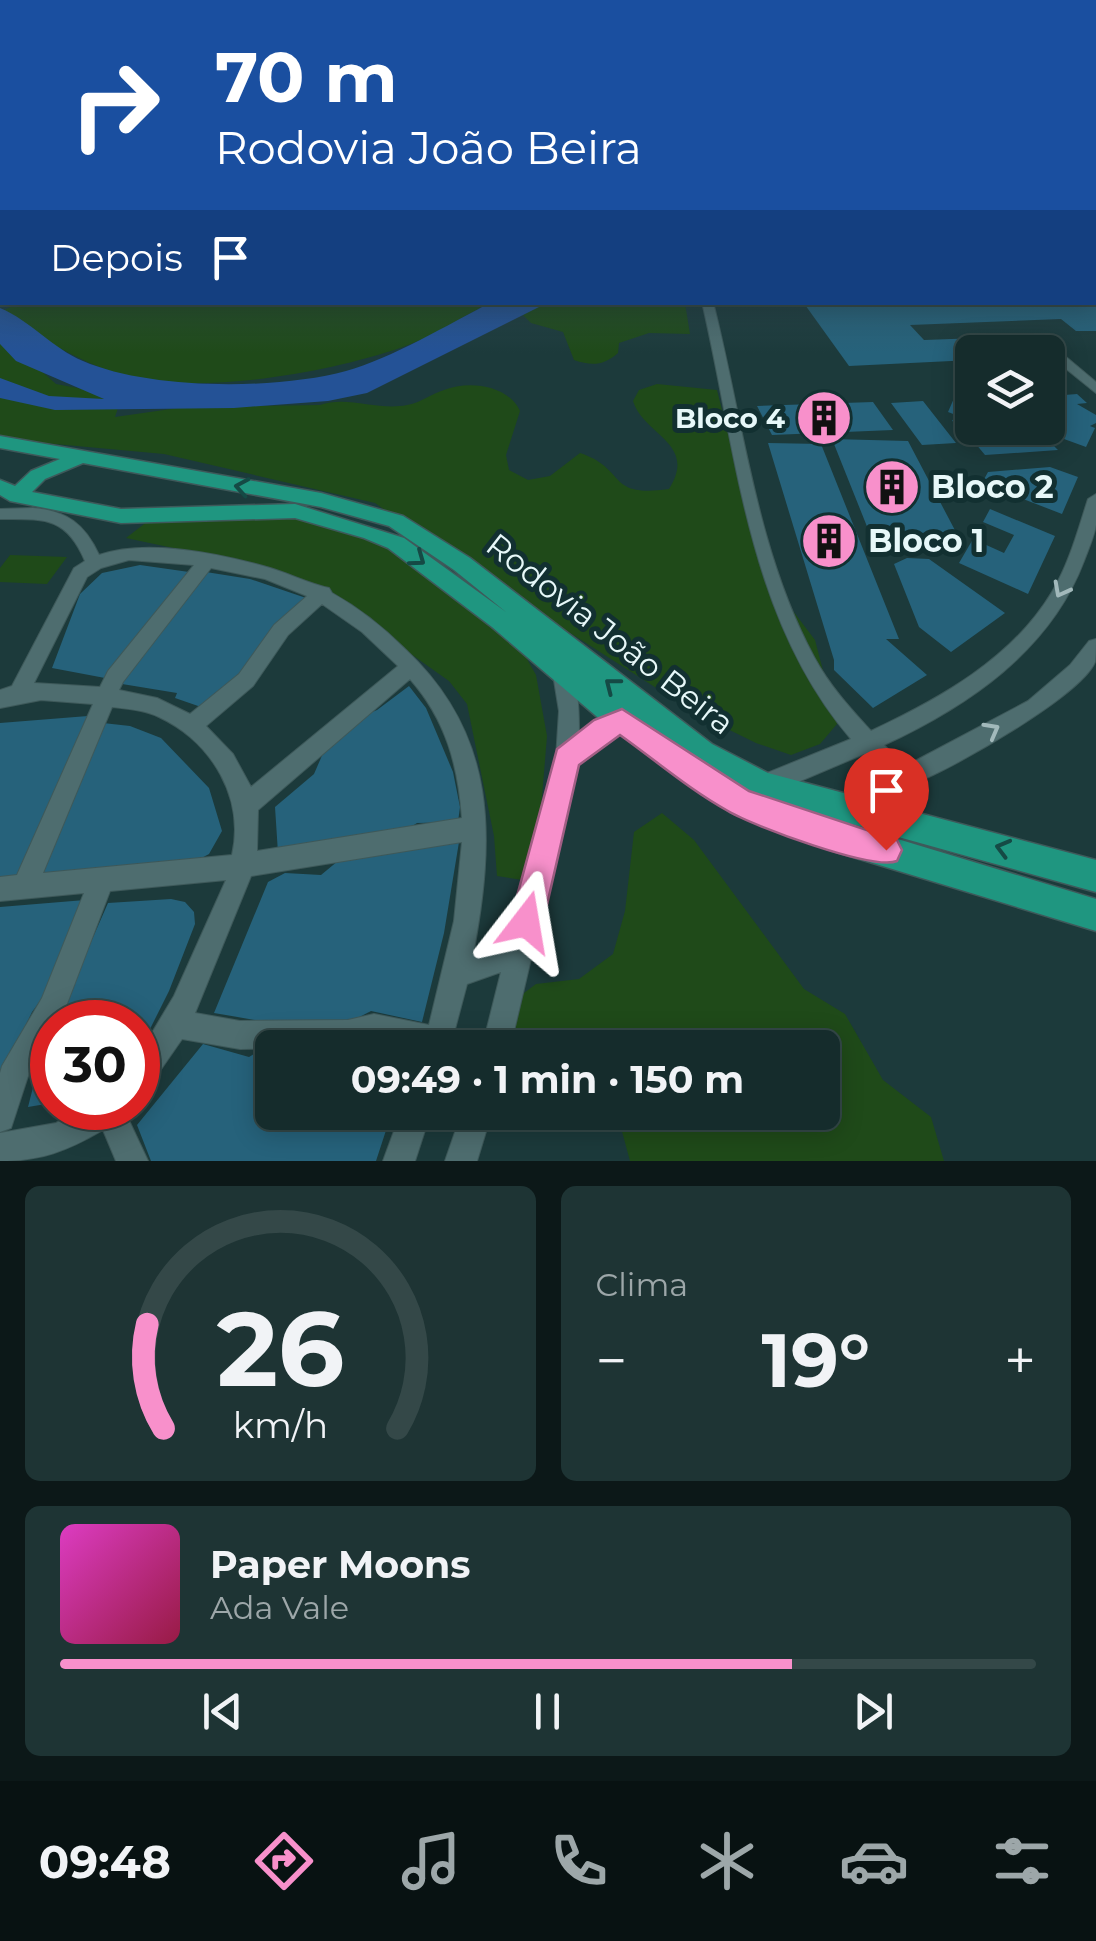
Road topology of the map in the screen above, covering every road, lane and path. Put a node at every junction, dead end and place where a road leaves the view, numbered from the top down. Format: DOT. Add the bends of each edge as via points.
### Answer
graph roads {
  1 [pos="709,305"];
  2 [pos="1065,363"];
  3 [pos="1096,390"];
  4 [pos="0,442"];
  5 [pos="82,457"];
  6 [pos="160,473"];
  7 [pos="6,496"];
  8 [pos="1096,499"];
  9 [pos="0,514"];
  10 [pos="140,517"];
  11 [pos="207,561"];
  12 [pos="94,562"];
  13 [pos="323,593"];
  14 [pos="1096,647"];
  15 [pos="412,666"];
  16 [pos="563,674"];
  17 [pos="10,695"];
  18 [pos="104,697"];
  19 [pos="622,722"];
  20 [pos="190,726"];
  21 [pos="868,742"];
  22 [pos="567,758"];
  23 [pos="763,786"];
  24 [pos="246,806"];
  25 [pos="475,828"];
  26 [pos="242,866"];
  27 [pos="1096,876"];
  28 [pos="102,880"];
  29 [pos="12,888"];
  30 [pos="1096,915"];
  31 [pos="518,953"];
  32 [pos="455,975"];
  33 [pos="174,1024"];
  34 [pos="441,1030"];
  35 [pos="500,1030"];
  36 [pos="255,1034"];
  37 [pos="160,1045"];
  38 [pos="0,1117"];
  39 [pos="74,1130"];
  40 [pos="119,1130"];
  41 [pos="410,1130"];
  42 [pos="471,1130"];
  43 [pos="9,1153"];
  44 [pos="132,1161"];
  45 [pos="399,1161"];
  46 [pos="461,1161"];
  1 -- 21 [label="street" via="784,605 806,660"];
  2 -- 3 [label="street"];
  4 -- 5 [label="main road, Rodovia João Beira"];
  5 -- 6 [label="main road, Rodovia João Beira"];
  5 -- 7 [label="main road"];
  6 -- 10 [label="main road" via="175,492"];
  23 -- 6 [label="main road, Rodovia João Beira, one-way" via="702,754 462,564 396,521 321,500"];
  7 -- 10 [label="main road, Rodovia João Beira"];
  8 -- 21 [label="street, one-way" via="1064,586 1016,651 920,717"];
  9 -- 12 [label="street" via="74,524"];
  10 -- 16 [label="main road, Rodovia João Beira, one-way" via="296,511 371,533 396,543"];
  11 -- 12 [label="street" via="153,553"];
  11 -- 13 [label="street"];
  11 -- 18 [label="street"];
  12 -- 17 [label="street" via="80,574"];
  13 -- 15 [label="street"];
  13 -- 20 [label="street" via="281,630 246,680"];
  21 -- 14 [label="street, one-way" via="891,768 917,772 1034,707"];
  15 -- 24 [label="street"];
  15 -- 25 [label="street" via="444,707 466,764"];
  16 -- 19 [label="main road, Rodovia João Beira"];
  16 -- 22 [label="street"];
  17 -- 18 [label="street"];
  18 -- 20 [label="street" via="145,702"];
  18 -- 29 [label="street"];
  19 -- 22 [label="street"];
  19 -- 30 [label="main road, Rodovia João Beira" via="766,813"];
  20 -- 24 [label="street" via="233,774"];
  21 -- 23 [label="street"];
  22 -- 31 [label="street"];
  27 -- 23 [label="main road, Rodovia João Beira, one-way"];
  24 -- 26 [label="street"];
  25 -- 26 [label="street"];
  25 -- 32 [label="street"];
  26 -- 28 [label="street"];
  26 -- 33 [label="street"];
  28 -- 29 [label="street"];
  28 -- 38 [label="street"];
  31 -- 32 [label="street"];
  31 -- 35 [label="street"];
  32 -- 34 [label="street"];
  33 -- 36 [label="street"];
  33 -- 37 [label="street"];
  39 -- 43 [label="street"];
  40 -- 44 [label="street"];
  41 -- 45 [label="street"];
  42 -- 46 [label="street"];
}
